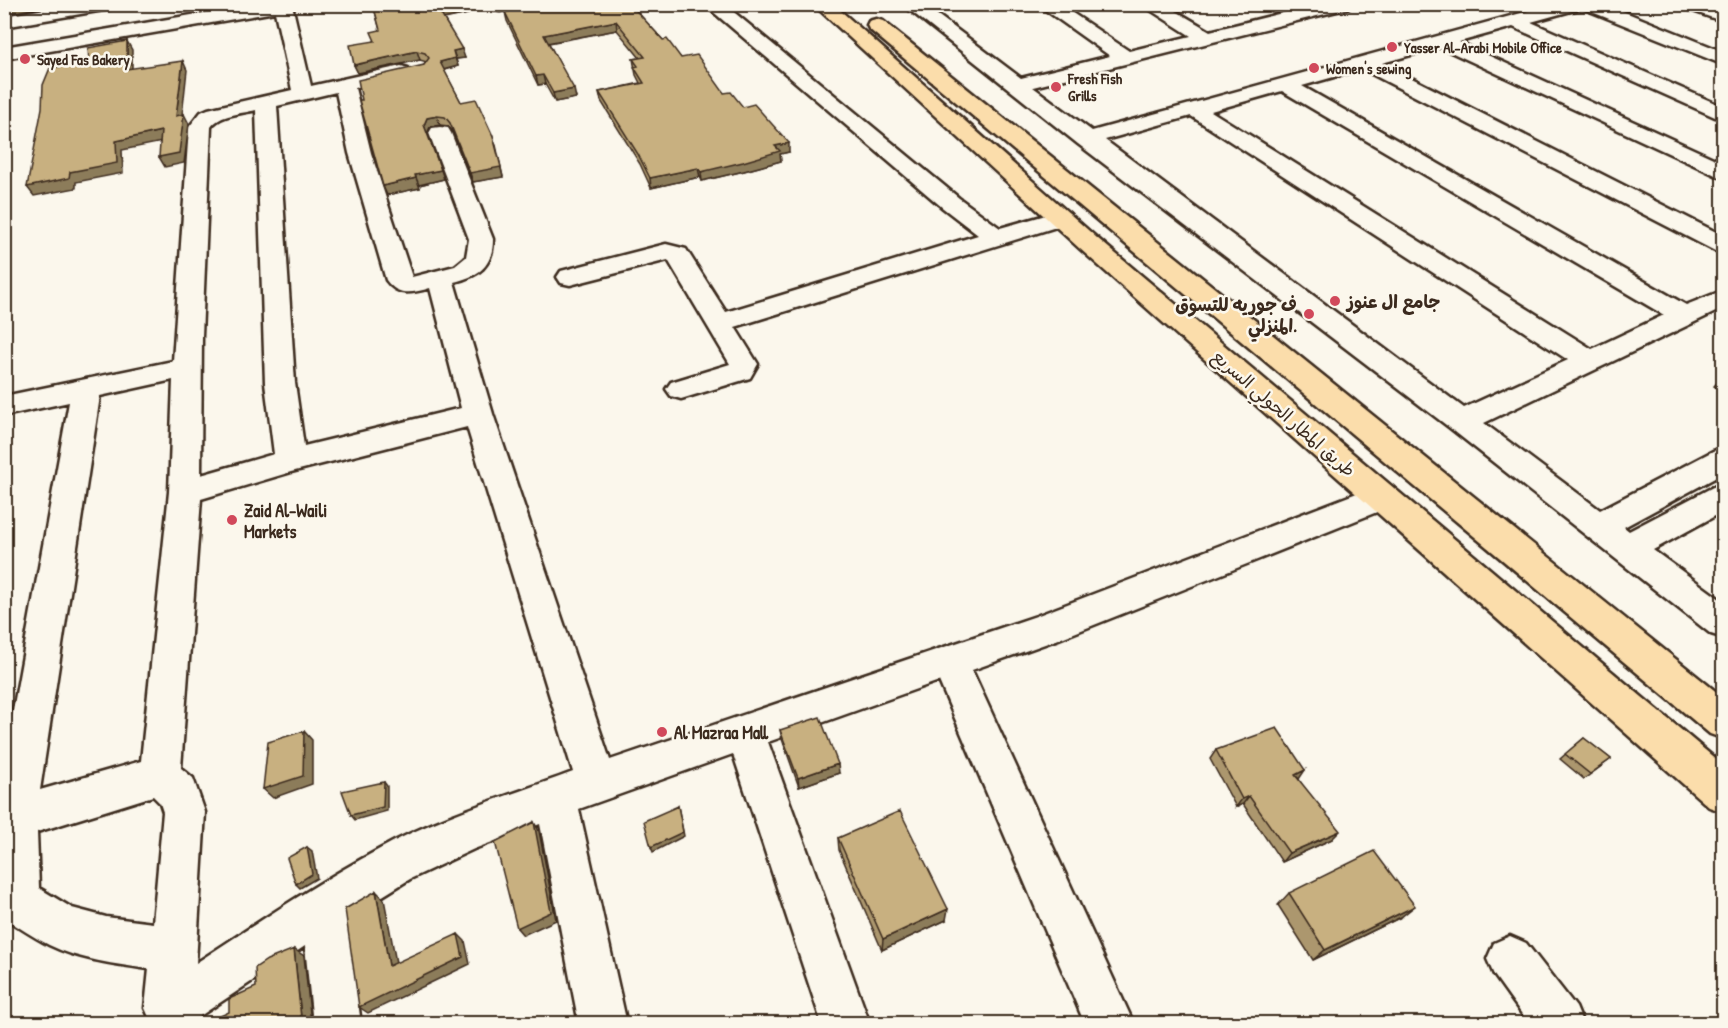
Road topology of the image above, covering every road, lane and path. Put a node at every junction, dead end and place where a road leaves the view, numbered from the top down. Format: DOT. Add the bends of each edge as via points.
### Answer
graph roads {
  1 [pos="822,4"];
  2 [pos="852,4"];
  3 [pos="911,4"];
  4 [pos="1046,4"];
  5 [pos="1150,4"];
  6 [pos="1261,4"];
  7 [pos="1342,4"];
  8 [pos="1576,4"];
  9 [pos="1588,4"];
  10 [pos="1690,4"];
  11 [pos="230,5"];
  12 [pos="287,5"];
  13 [pos="118,8"];
  14 [pos="726,8"];
  15 [pos="1724,17"];
  16 [pos="1287,18"];
  17 [pos="1514,21"];
  18 [pos="4,22"];
  19 [pos="4,32"];
  20 [pos="1206,37"];
  21 [pos="1441,41"];
  22 [pos="4,43"];
  23 [pos="4,53"];
  24 [pos="1125,57"];
  25 [pos="1724,59"];
  26 [pos="1364,62"];
  27 [pos="420,68"];
  28 [pos="344,84"];
  29 [pos="1284,84"];
  30 [pos="1016,85"];
  31 [pos="303,93"];
  32 [pos="266,101"];
  33 [pos="1194,109"];
  34 [pos="1724,115"];
  35 [pos="440,133"];
  36 [pos="1086,139"];
  37 [pos="1724,172"];
  38 [pos="1060,218"];
  39 [pos="1127,230"];
  40 [pos="996,237"];
  41 [pos="1088,243"];
  42 [pos="1724,246"];
  43 [pos="570,277"];
  44 [pos="440,278"];
  45 [pos="1187,279"];
  46 [pos="1145,292"];
  47 [pos="1724,298"];
  48 [pos="1685,315"];
  49 [pos="720,323"];
  50 [pos="1589,360"];
  51 [pos="187,368"];
  52 [pos="86,389"];
  53 [pos="681,389"];
  54 [pos="4,405"];
  55 [pos="478,414"];
  56 [pos="1461,421"];
  57 [pos="1724,459"];
  58 [pos="290,461"];
  59 [pos="184,492"];
  60 [pos="1724,496"];
  61 [pos="1381,497"];
  62 [pos="1598,526"];
  63 [pos="1627,548"];
  64 [pos="1724,623"];
  65 [pos="949,661"];
  66 [pos="1715,704"];
  67 [pos="746,732"];
  68 [pos="160,775"];
  69 [pos="597,783"];
  70 [pos="1724,793"];
  71 [pos="556,799"];
  72 [pos="10,820"];
  73 [pos="323,907"];
  74 [pos="174,950"];
  75 [pos="1510,959"];
  76 [pos="168,1016"];
  77 [pos="337,1023"];
  78 [pos="603,1023"];
  79 [pos="846,1023"];
  80 [pos="1110,1023"];
  81 [pos="1559,1023"];
  1 -- 38 [label="highway, طريق المطار الحولي السريع"];
  2 -- 39 [label="highway"];
  3 -- 30 [label="street"];
  4 -- 24 [label="street"];
  5 -- 20 [label="street"];
  6 -- 16 [label="street"];
  7 -- 16 [label="street"];
  8 -- 17 [label="street"];
  9 -- 25 [label="street"];
  10 -- 15 [label="street"];
  11 -- 22 [label="street"];
  12 -- 23 [label="street"];
  12 -- 31 [label="street"];
  13 -- 18 [label="street"];
  13 -- 19 [label="street"];
  14 -- 40 [label="street" via="951,203"];
  16 -- 20 [label="street"];
  17 -- 21 [label="street"];
  17 -- 34 [label="street"];
  20 -- 24 [label="street"];
  21 -- 26 [label="street"];
  21 -- 37 [label="street"];
  24 -- 30 [label="street"];
  26 -- 29 [label="street"];
  26 -- 42 [label="street"];
  27 -- 28 [label="street"];
  28 -- 31 [label="street"];
  28 -- 44 [label="street" via="360,153 399,280 412,286"];
  29 -- 33 [label="street"];
  29 -- 48 [label="street"];
  30 -- 36 [label="street"];
  31 -- 32 [label="street"];
  32 -- 51 [label="street" via="215,113 200,128"];
  32 -- 58 [label="street" via="280,383"];
  33 -- 36 [label="street"];
  33 -- 50 [label="street"];
  35 -- 44 [label="street" via="482,249 475,265"];
  36 -- 56 [label="street"];
  38 -- 40 [label="street"];
  38 -- 41 [label="highway, طريق المطار الحولي السريع"];
  39 -- 41 [label="highway" via="1113,241"];
  39 -- 45 [label="highway"];
  40 -- 49 [label="street"];
  41 -- 46 [label="highway, طريق المطار الحولي السريع"];
  43 -- 49 [label="street" via="673,252"];
  44 -- 55 [label="street"];
  45 -- 46 [label="highway" via="1161,281"];
  45 -- 66 [label="highway"];
  46 -- 61 [label="highway, طريق المطار الحولي السريع"];
  47 -- 48 [label="street"];
  48 -- 50 [label="street"];
  49 -- 53 [label="street" via="743,360 743,368"];
  50 -- 56 [label="street"];
  51 -- 52 [label="street"];
  51 -- 59 [label="street"];
  52 -- 54 [label="street"];
  52 -- 72 [label="street"];
  55 -- 58 [label="street"];
  55 -- 69 [label="street"];
  56 -- 62 [label="street"];
  57 -- 62 [label="street"];
  58 -- 59 [label="street"];
  59 -- 68 [label="street"];
  60 -- 63 [label="street"];
  61 -- 65 [label="street" via="1046,628"];
  61 -- 70 [label="highway, طريق المطار الحولي السريع"];
  62 -- 63 [label="street"];
  63 -- 64 [label="street"];
  65 -- 67 [label="street"];
  65 -- 80 [label="street"];
  67 -- 69 [label="street"];
  67 -- 79 [label="street"];
  68 -- 72 [label="street"];
  68 -- 74 [label="street" via="178,792 184,812"];
  69 -- 71 [label="street"];
  71 -- 73 [label="street" via="462,833 395,864"];
  71 -- 78 [label="street"];
  72 -- 74 [label="street" via="17,900 63,928 106,940"];
  73 -- 76 [label="street"];
  73 -- 77 [label="street"];
  74 -- 76 [label="street"];
  75 -- 81 [label="street"];
}
